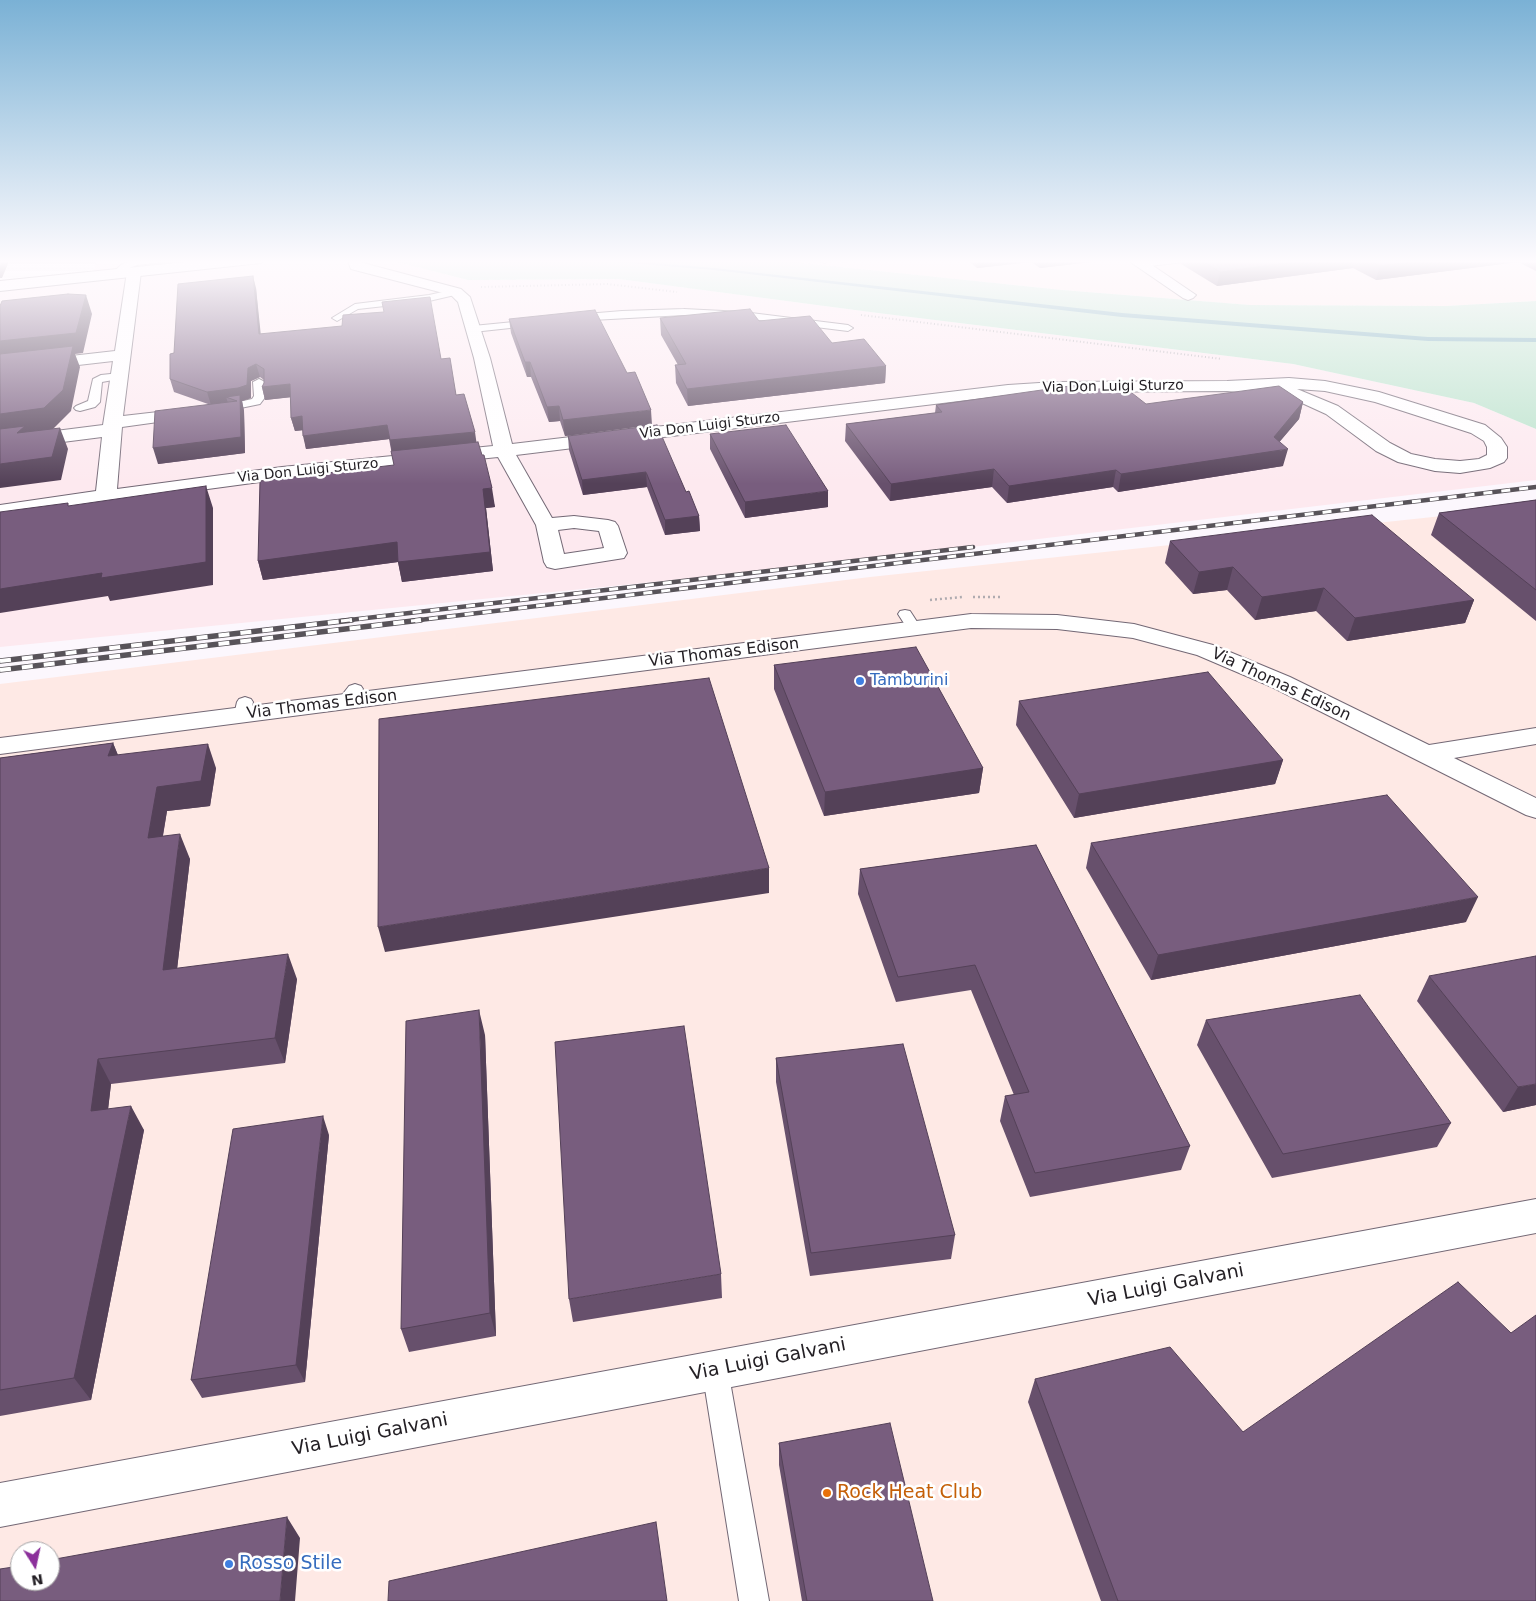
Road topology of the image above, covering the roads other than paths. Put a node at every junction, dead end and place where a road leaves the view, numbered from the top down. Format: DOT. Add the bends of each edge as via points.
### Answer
graph roads {
  1 [pos="124,334"];
  2 [pos="474,334"];
  3 [pos="123,355"];
  4 [pos="0,369"];
  5 [pos="120,376"];
  6 [pos="259,382"];
  7 [pos="1227,386"];
  8 [pos="80,408"];
  9 [pos="205,411"];
  10 [pos="163,417"];
  11 [pos="113,427"];
  12 [pos="0,444"];
  13 [pos="504,450"];
  14 [pos="106,496"];
  15 [pos="0,511"];
  16 [pos="546,524"];
  17 [pos="1536,736"];
  18 [pos="0,746"];
  19 [pos="1426,754"];
  20 [pos="1536,809"];
  21 [pos="1536,1216"];
  22 [pos="715,1370"];
  23 [pos="0,1505"];
  24 [pos="754,1601"];
  1 -- 3 [label="street"];
  2 -- 13 [label="street"];
  3 -- 4 [label="street"];
  3 -- 5 [label="street"];
  5 -- 8 [label="lane" via="97,381 94,402"];
  5 -- 11 [label="street"];
  6 -- 9 [label="lane" via="260,396 256,402"];
  7 -- 7 [label="street, Via Don Luigi Sturzo" via="1296,394 1332,410 1383,447 1434,466 1460,467 1483,464 1497,458 1497,447 1492,438 1478,429 1379,397 1325,386"];
  7 -- 13 [label="street, Via Don Luigi Sturzo" via="1008,390"];
  10 -- 11 [label="street"];
  11 -- 12 [label="street"];
  11 -- 14 [label="street"];
  13 -- 14 [label="street, Via Don Luigi Sturzo" via="282,473"];
  13 -- 16 [label="street"];
  14 -- 15 [label="street, Via Don Luigi Sturzo"];
  17 -- 19 [label="street"];
  18 -- 19 [label="street, Via Thomas Edison" via="244,708 910,621 971,621 1058,622 1134,631 1204,650 1281,682"];
  19 -- 20 [label="street, Via Thomas Edison"];
  21 -- 22 [label="street, Via Luigi Galvani"];
  22 -- 23 [label="street, Via Luigi Galvani"];
  22 -- 24 [label="lane"];
}
